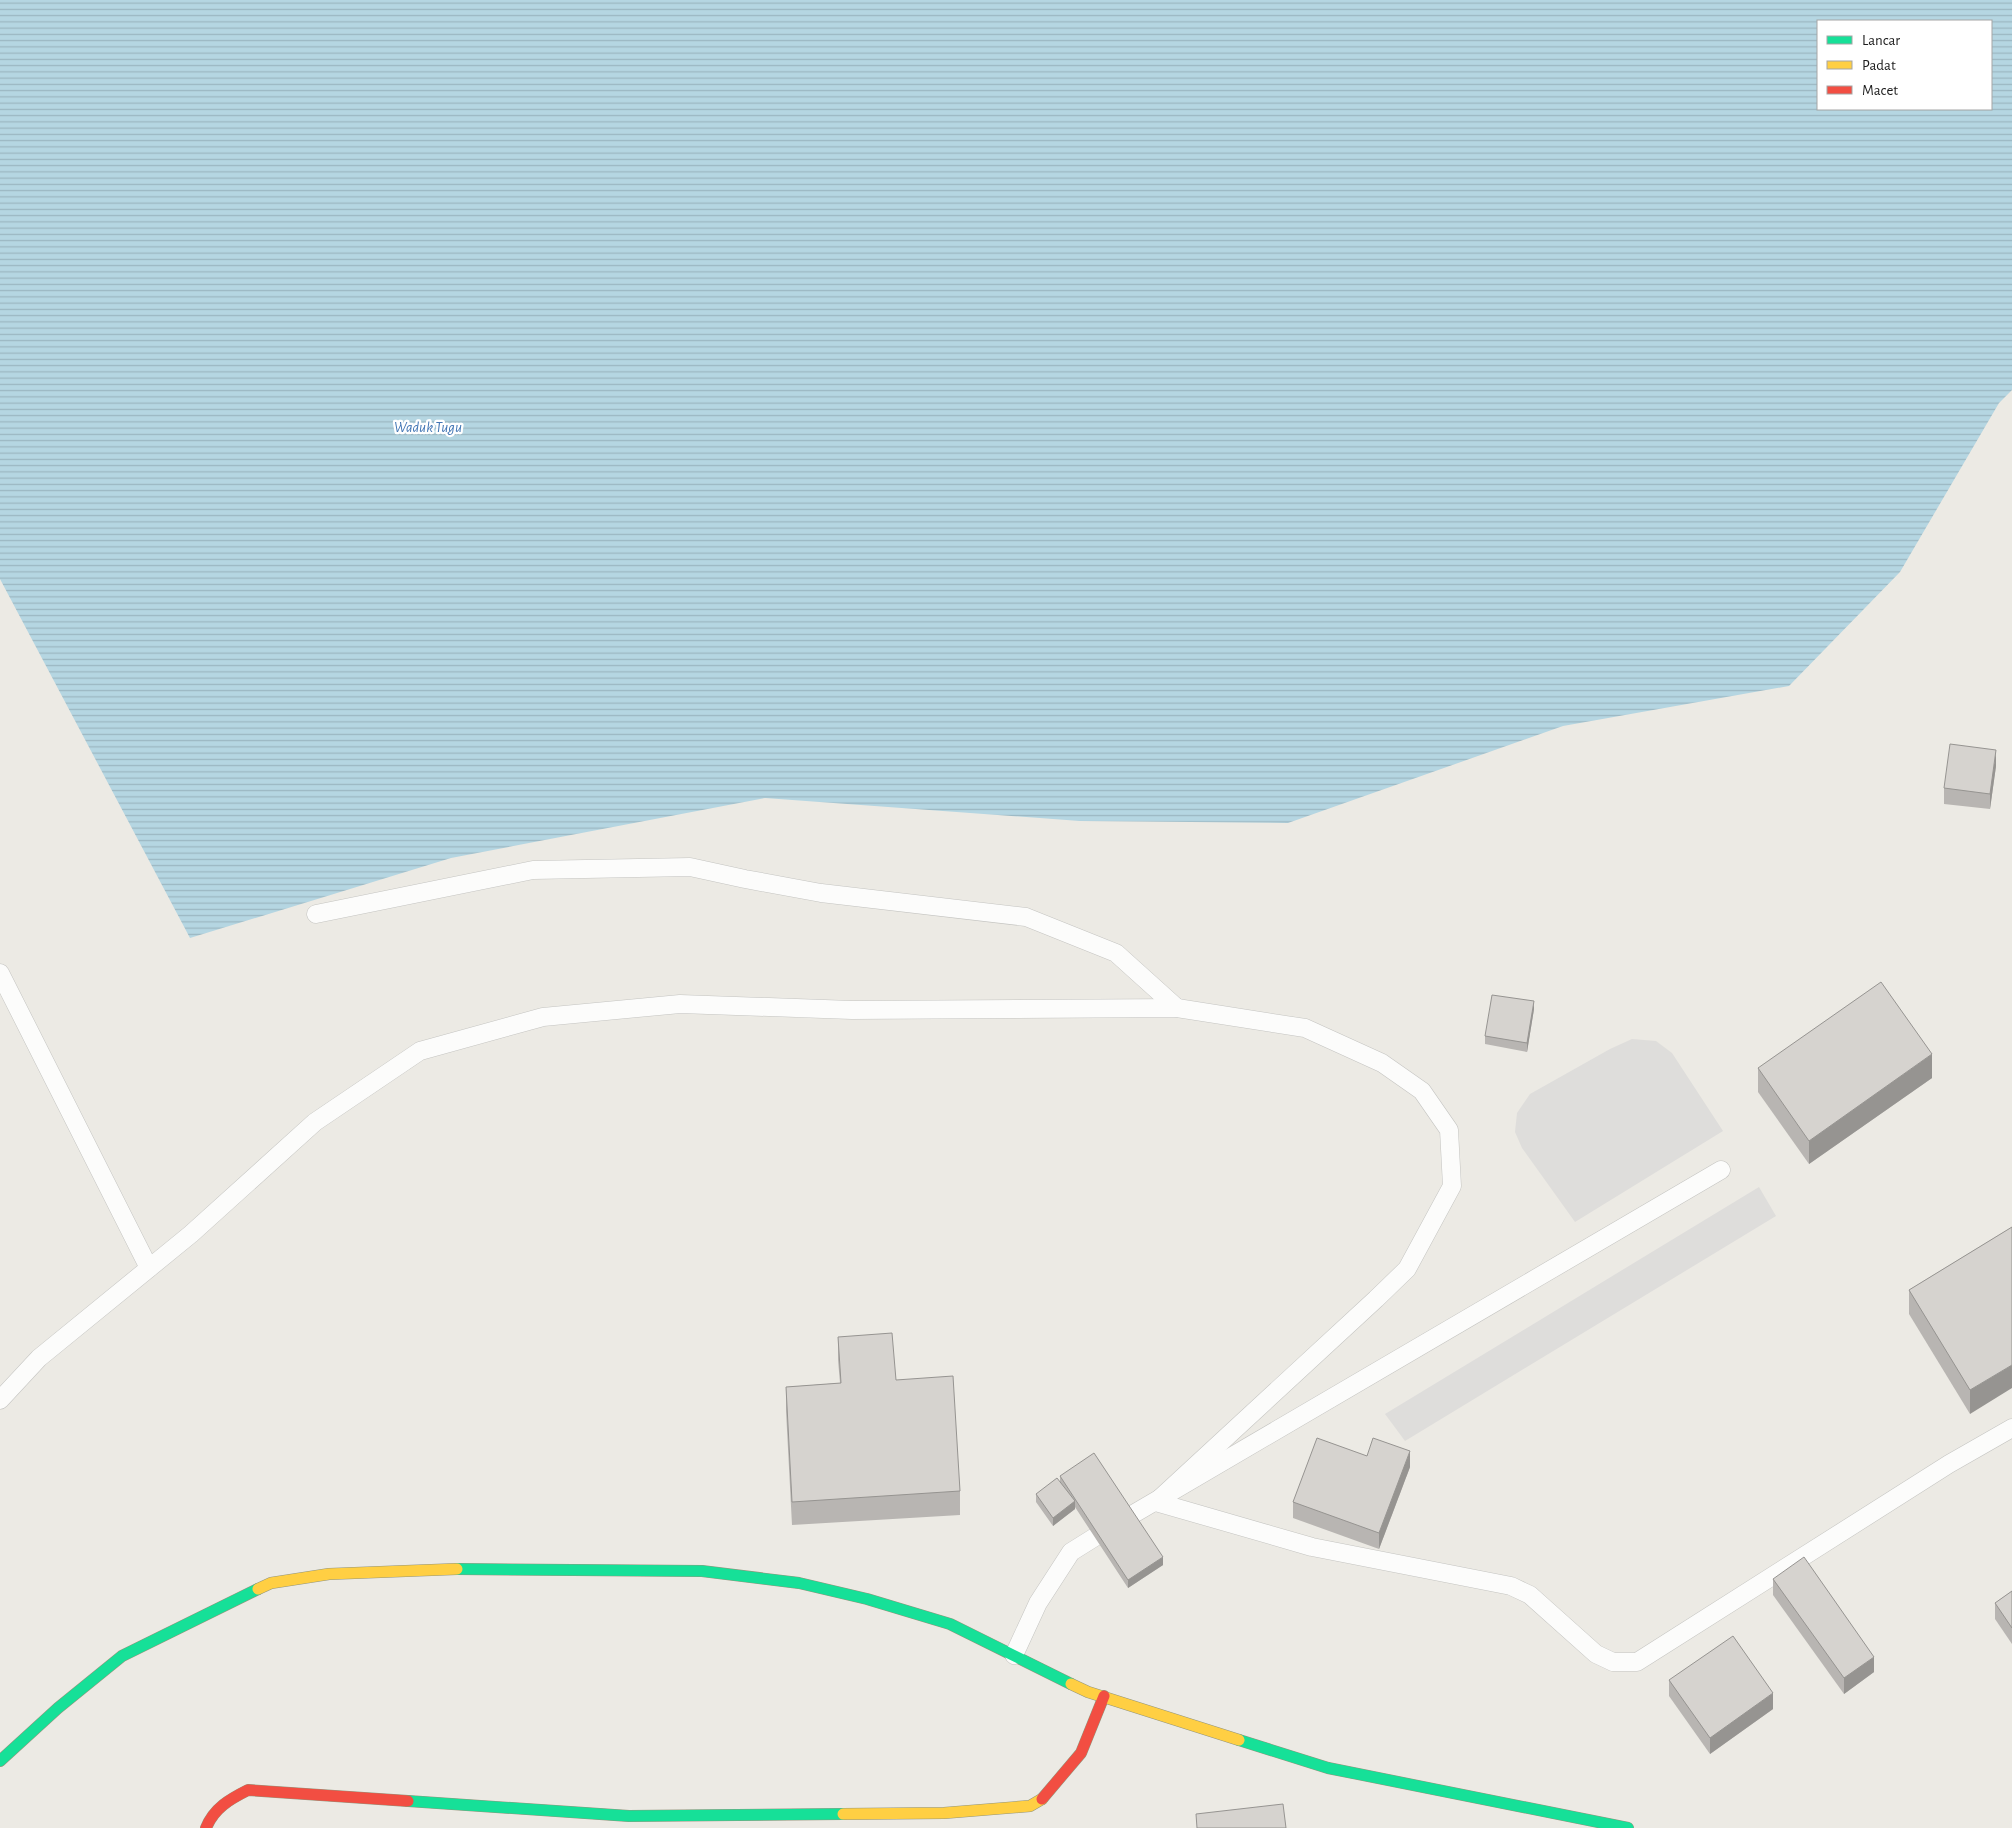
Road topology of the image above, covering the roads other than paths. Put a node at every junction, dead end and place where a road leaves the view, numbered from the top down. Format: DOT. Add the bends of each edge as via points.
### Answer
graph roads {
  1 [pos="316,914"];
  2 [pos="0,973"];
  3 [pos="1177,1008"];
  4 [pos="1722,1170"];
  5 [pos="149,1268"];
  6 [pos="0,1400"];
  7 [pos="2012,1428"];
  8 [pos="1156,1502"];
  9 [pos="1130,1516"];
  10 [pos="1095,1537"];
  11 [pos="1014,1655"];
  12 [pos="1104,1696"];
  13 [pos="0,1761"];
  14 [pos="206,1828"];
  15 [pos="1628,1828"];
  1 -- 3 [label="lane" via="533,870 690,867 821,893 1026,917 1116,952"];
  2 -- 5 [label="lane"];
  3 -- 5 [label="lane" via="852,1010 680,1004 543,1017 420,1051 315,1122"];
  3 -- 8 [label="lane" via="1305,1028 1382,1063 1422,1091 1449,1130 1452,1186 1407,1269"];
  4 -- 8 [label="lane"];
  5 -- 6 [label="lane" via="40,1358"];
  7 -- 8 [label="lane" via="1949,1464 1637,1662 1613,1662 1596,1654 1530,1595 1511,1586 1312,1547"];
  8 -- 9 [label="lane"];
  10 -- 11 [label="lane" via="1071,1552 1038,1603"];
  11 -- 12 [label="main road" via="1088,1692"];
  11 -- 13 [label="main road" via="950,1624 867,1599 799,1583 702,1571 486,1569 329,1574 271,1583 122,1656"];
  12 -- 14 [label="main road" via="1081,1753 1043,1799 1030,1806 944,1813 629,1816 248,1790 215,1810"];
  12 -- 15 [label="main road" via="1328,1768"];
}
